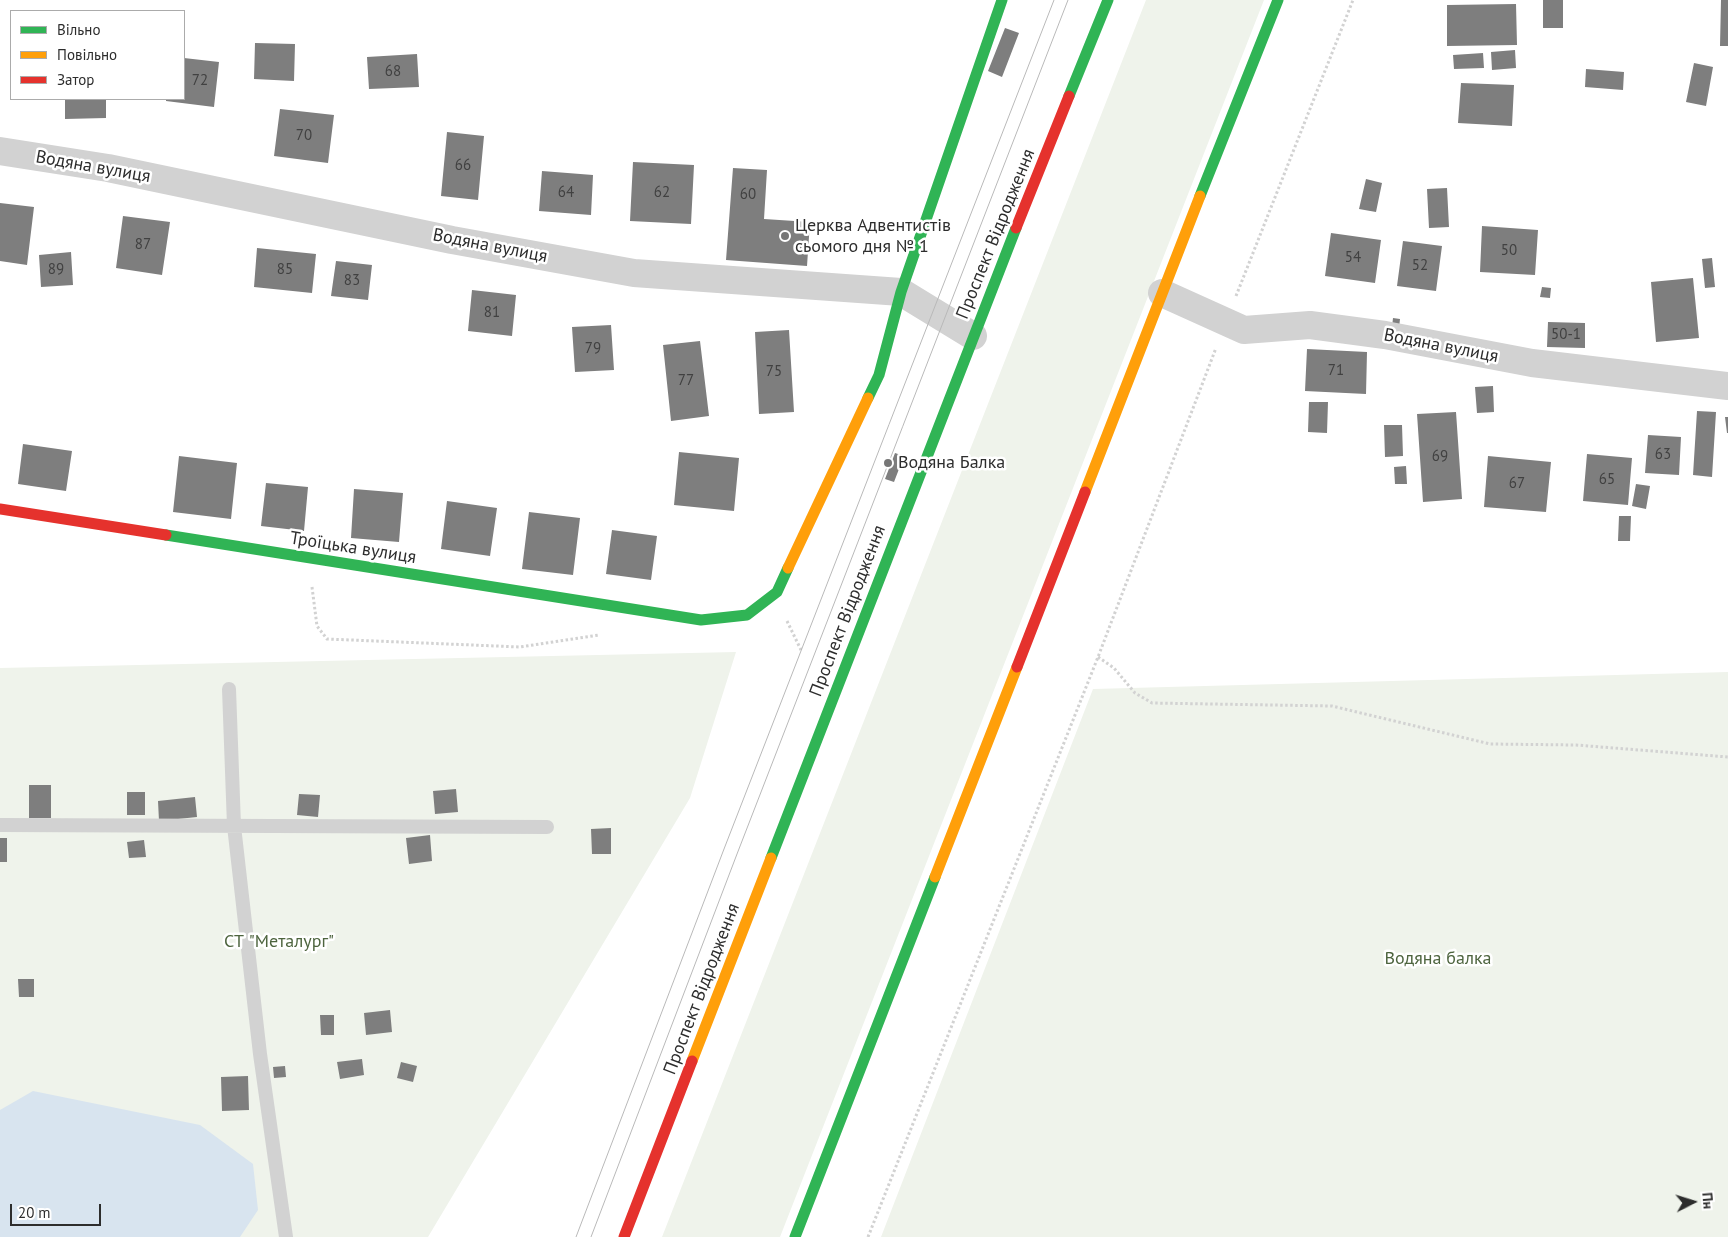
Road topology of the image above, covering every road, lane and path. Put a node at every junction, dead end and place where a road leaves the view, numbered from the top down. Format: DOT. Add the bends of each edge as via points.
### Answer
graph roads {
  1 [pos="1002,0"];
  2 [pos="1108,0"];
  3 [pos="1278,0"];
  4 [pos="0,151"];
  5 [pos="901,292"];
  6 [pos="1162,293"];
  7 [pos="974,336"];
  8 [pos="1728,386"];
  9 [pos="0,509"];
  10 [pos="311,559"];
  11 [pos="606,634"];
  12 [pos="229,689"];
  13 [pos="1728,757"];
  14 [pos="0,825"];
  15 [pos="234,826"];
  16 [pos="548,827"];
  17 [pos="286,1237"];
  18 [pos="624,1237"];
  19 [pos="795,1237"];
  20 [pos="868,1237"];
  1 -- 5 [label="main road, Троїцька вулиця"];
  2 -- 7 [label="main road, Проспект Відродження"];
  3 -- 6 [label="main road"];
  4 -- 5 [label="street, Водяна вулиця" via="108,168 452,240 634,273"];
  5 -- 7 [label="street, Водяна вулиця"];
  5 -- 10 [label="main road, Троїцька вулиця" via="879,375 777,592 747,615 702,620"];
  6 -- 8 [label="street, Водяна вулиця" via="1244,330 1310,325 1385,335 1532,363"];
  6 -- 19 [label="main road"];
  7 -- 18 [label="main road, Проспект Відродження"];
  9 -- 10 [label="main road, Троїцька вулиця"];
  10 -- 11 [label="path" via="316,626 327,638 520,647"];
  12 -- 15 [label="lane"];
  13 -- 20 [label="path" via="1576,746 1490,744 1332,706 1152,703 1134,693 1114,668 1098,657"];
  14 -- 15 [label="lane"];
  15 -- 16 [label="lane"];
  15 -- 17 [label="lane" via="260,1054"];
}
